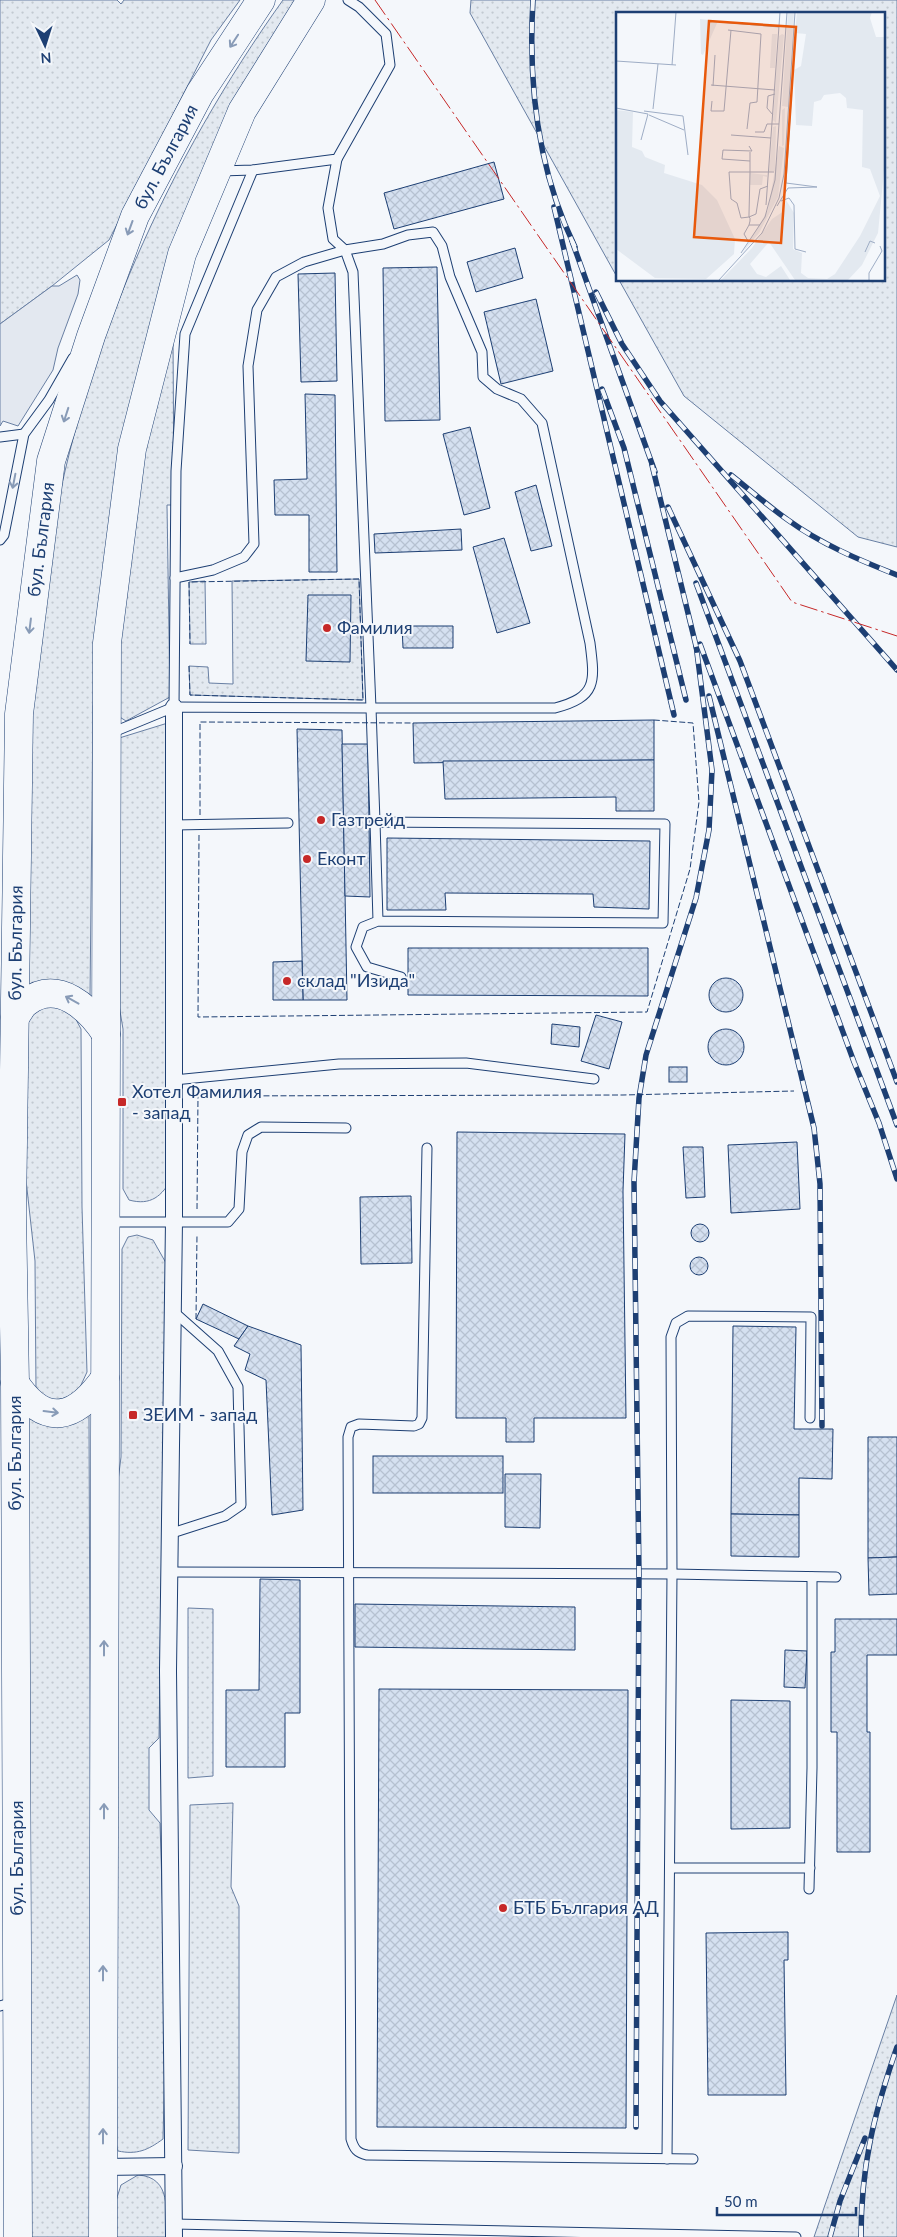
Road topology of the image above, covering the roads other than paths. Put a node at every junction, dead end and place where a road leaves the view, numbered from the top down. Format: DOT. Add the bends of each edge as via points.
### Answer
graph roads {
  1 [pos="261,0"];
  2 [pos="311,0"];
  3 [pos="348,0"];
  4 [pos="337,159"];
  5 [pos="253,170"];
  6 [pos="215,171"];
  7 [pos="345,250"];
  8 [pos="90,336"];
  9 [pos="24,434"];
  10 [pos="0,437"];
  11 [pos="0,540"];
  12 [pos="175,578"];
  13 [pos="174,707"];
  14 [pos="371,708"];
  15 [pos="106,735"];
  16 [pos="375,822"];
  17 [pos="288,823"];
  18 [pos="174,825"];
  19 [pos="378,922"];
  20 [pos="401,977"];
  21 [pos="15,1017"];
  22 [pos="106,1034"];
  23 [pos="594,1079"];
  24 [pos="174,1080"];
  25 [pos="346,1128"];
  26 [pos="427,1148"];
  27 [pos="13,1160"];
  28 [pos="3,1198"];
  29 [pos="174,1221"];
  30 [pos="105,1222"];
  31 [pos="172,1310"];
  32 [pos="105,1378"];
  33 [pos="15,1383"];
  34 [pos="810,1418"];
  35 [pos="169,1534"];
  36 [pos="168,1572"];
  37 [pos="350,1573"];
  38 [pos="672,1574"];
  39 [pos="812,1577"];
  40 [pos="836,1577"];
  41 [pos="670,1868"];
  42 [pos="810,1868"];
  43 [pos="809,1889"];
  44 [pos="9,2003"];
  45 [pos="667,2159"];
  46 [pos="693,2159"];
  47 [pos="103,2166"];
  48 [pos="174,2166"];
  49 [pos="174,2231"];
  50 [pos="18,2237"];
  51 [pos="103,2237"];
  52 [pos="796,2237"];
  1 -- 8 [label="highway, бул. България, one-way" via="200,94 135,216"];
  2 -- 6 [label="highway" via="242,111"];
  3 -- 4 [label="lane" via="386,34 390,65"];
  4 -- 5 [label="lane"];
  4 -- 7 [label="lane" via="328,208 332,239"];
  5 -- 6 [label="lane"];
  5 -- 12 [label="lane" via="184,334 176,471"];
  6 -- 15 [label="highway" via="182,254 132,449 107,643"];
  7 -- 12 [label="lane" via="304,262 276,277 257,310 248,366 254,544 244,557 213,570"];
  7 -- 14 [label="lane" via="353,272"];
  7 -- 14 [label="lane" via="433,232 442,246 450,277 482,352 483,377 497,389 522,399 542,423 594,673 587,694 573,703 555,708"];
  8 -- 9 [label="lane" via="68,364 49,400"];
  8 -- 21 [label="highway, бул. България, one-way" via="51,461 19,714"];
  9 -- 10 [label="lane"];
  9 -- 11 [label="lane, one-way" via="4,535"];
  12 -- 13 [label="lane"];
  13 -- 14 [label="lane"];
  13 -- 15 [label="lane"];
  13 -- 18 [label="street"];
  14 -- 16 [label="lane"];
  15 -- 22 [label="highway"];
  16 -- 19 [label="lane"];
  16 -- 19 [label="lane" via="665,824 662,923"];
  17 -- 18 [label="lane"];
  18 -- 24 [label="street"];
  19 -- 20 [label="lane" via="363,928 356,947 367,966"];
  22 -- 21 [label="highway, one-way" via="94,1016 80,1005 69,997 52,993 26,1002"];
  21 -- 27 [label="highway, бул. България"];
  22 -- 30 [label="highway"];
  23 -- 24 [label="lane" via="466,1063 339,1064"];
  24 -- 29 [label="street"];
  25 -- 29 [label="lane" via="261,1127 248,1135 242,1152 239,1209 228,1222"];
  26 -- 37 [label="lane" via="422,1418 414,1426 359,1424 351,1427 348,1437"];
  27 -- 28 [label="lane"];
  27 -- 33 [label="highway, бул. България"];
  29 -- 30 [label="lane"];
  29 -- 31 [label="street"];
  30 -- 32 [label="highway"];
  31 -- 35 [label="street"];
  31 -- 35 [label="lane" via="218,1351 238,1387 241,1505 225,1516"];
  33 -- 32 [label="highway, one-way" via="26,1400 39,1410 53,1413 80,1406"];
  47 -- 32 [label="highway, one-way"];
  33 -- 44 [label="highway, бул. България" via="10,1489"];
  34 -- 38 [label="lane" via="811,1316 688,1316 676,1324 671,1337"];
  35 -- 36 [label="street"];
  36 -- 37 [label="lane"];
  36 -- 48 [label="street"];
  37 -- 38 [label="lane"];
  37 -- 45 [label="lane" via="351,2139 354,2148 367,2156"];
  38 -- 39 [label="lane"];
  38 -- 41 [label="lane"];
  39 -- 40 [label="lane"];
  39 -- 42 [label="lane"];
  41 -- 42 [label="lane"];
  41 -- 45 [label="lane"];
  42 -- 43 [label="lane"];
  44 -- 50 [label="highway, бул. България"];
  45 -- 46 [label="lane"];
  47 -- 48 [label="street"];
  47 -- 51 [label="highway"];
  48 -- 49 [label="street"];
  49 -- 52 [label="lane"];
}
